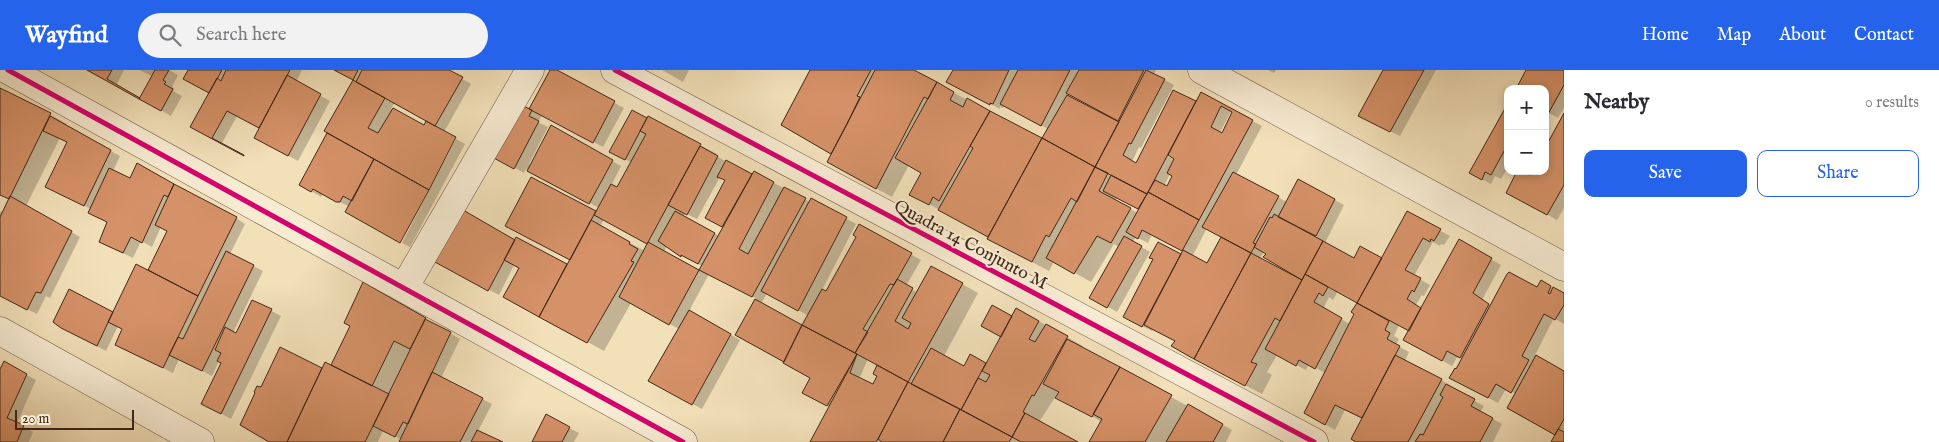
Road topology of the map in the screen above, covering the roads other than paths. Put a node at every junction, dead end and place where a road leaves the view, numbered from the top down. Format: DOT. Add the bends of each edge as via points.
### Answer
graph roads {
  1 [pos="8,70"];
  2 [pos="530,70"];
  3 [pos="615,70"];
  4 [pos="1202,70"];
  5 [pos="1564,267"];
  6 [pos="404,288"];
  7 [pos="0,331"];
  8 [pos="200,442"];
  9 [pos="683,442"];
  10 [pos="1314,442"];
  1 -- 6 [label="street"];
  2 -- 6 [label="street"];
  3 -- 10 [label="street, Quadra 14 Conjunto M"];
  4 -- 5 [label="street"];
  6 -- 9 [label="street"];
  7 -- 8 [label="street"];
}
